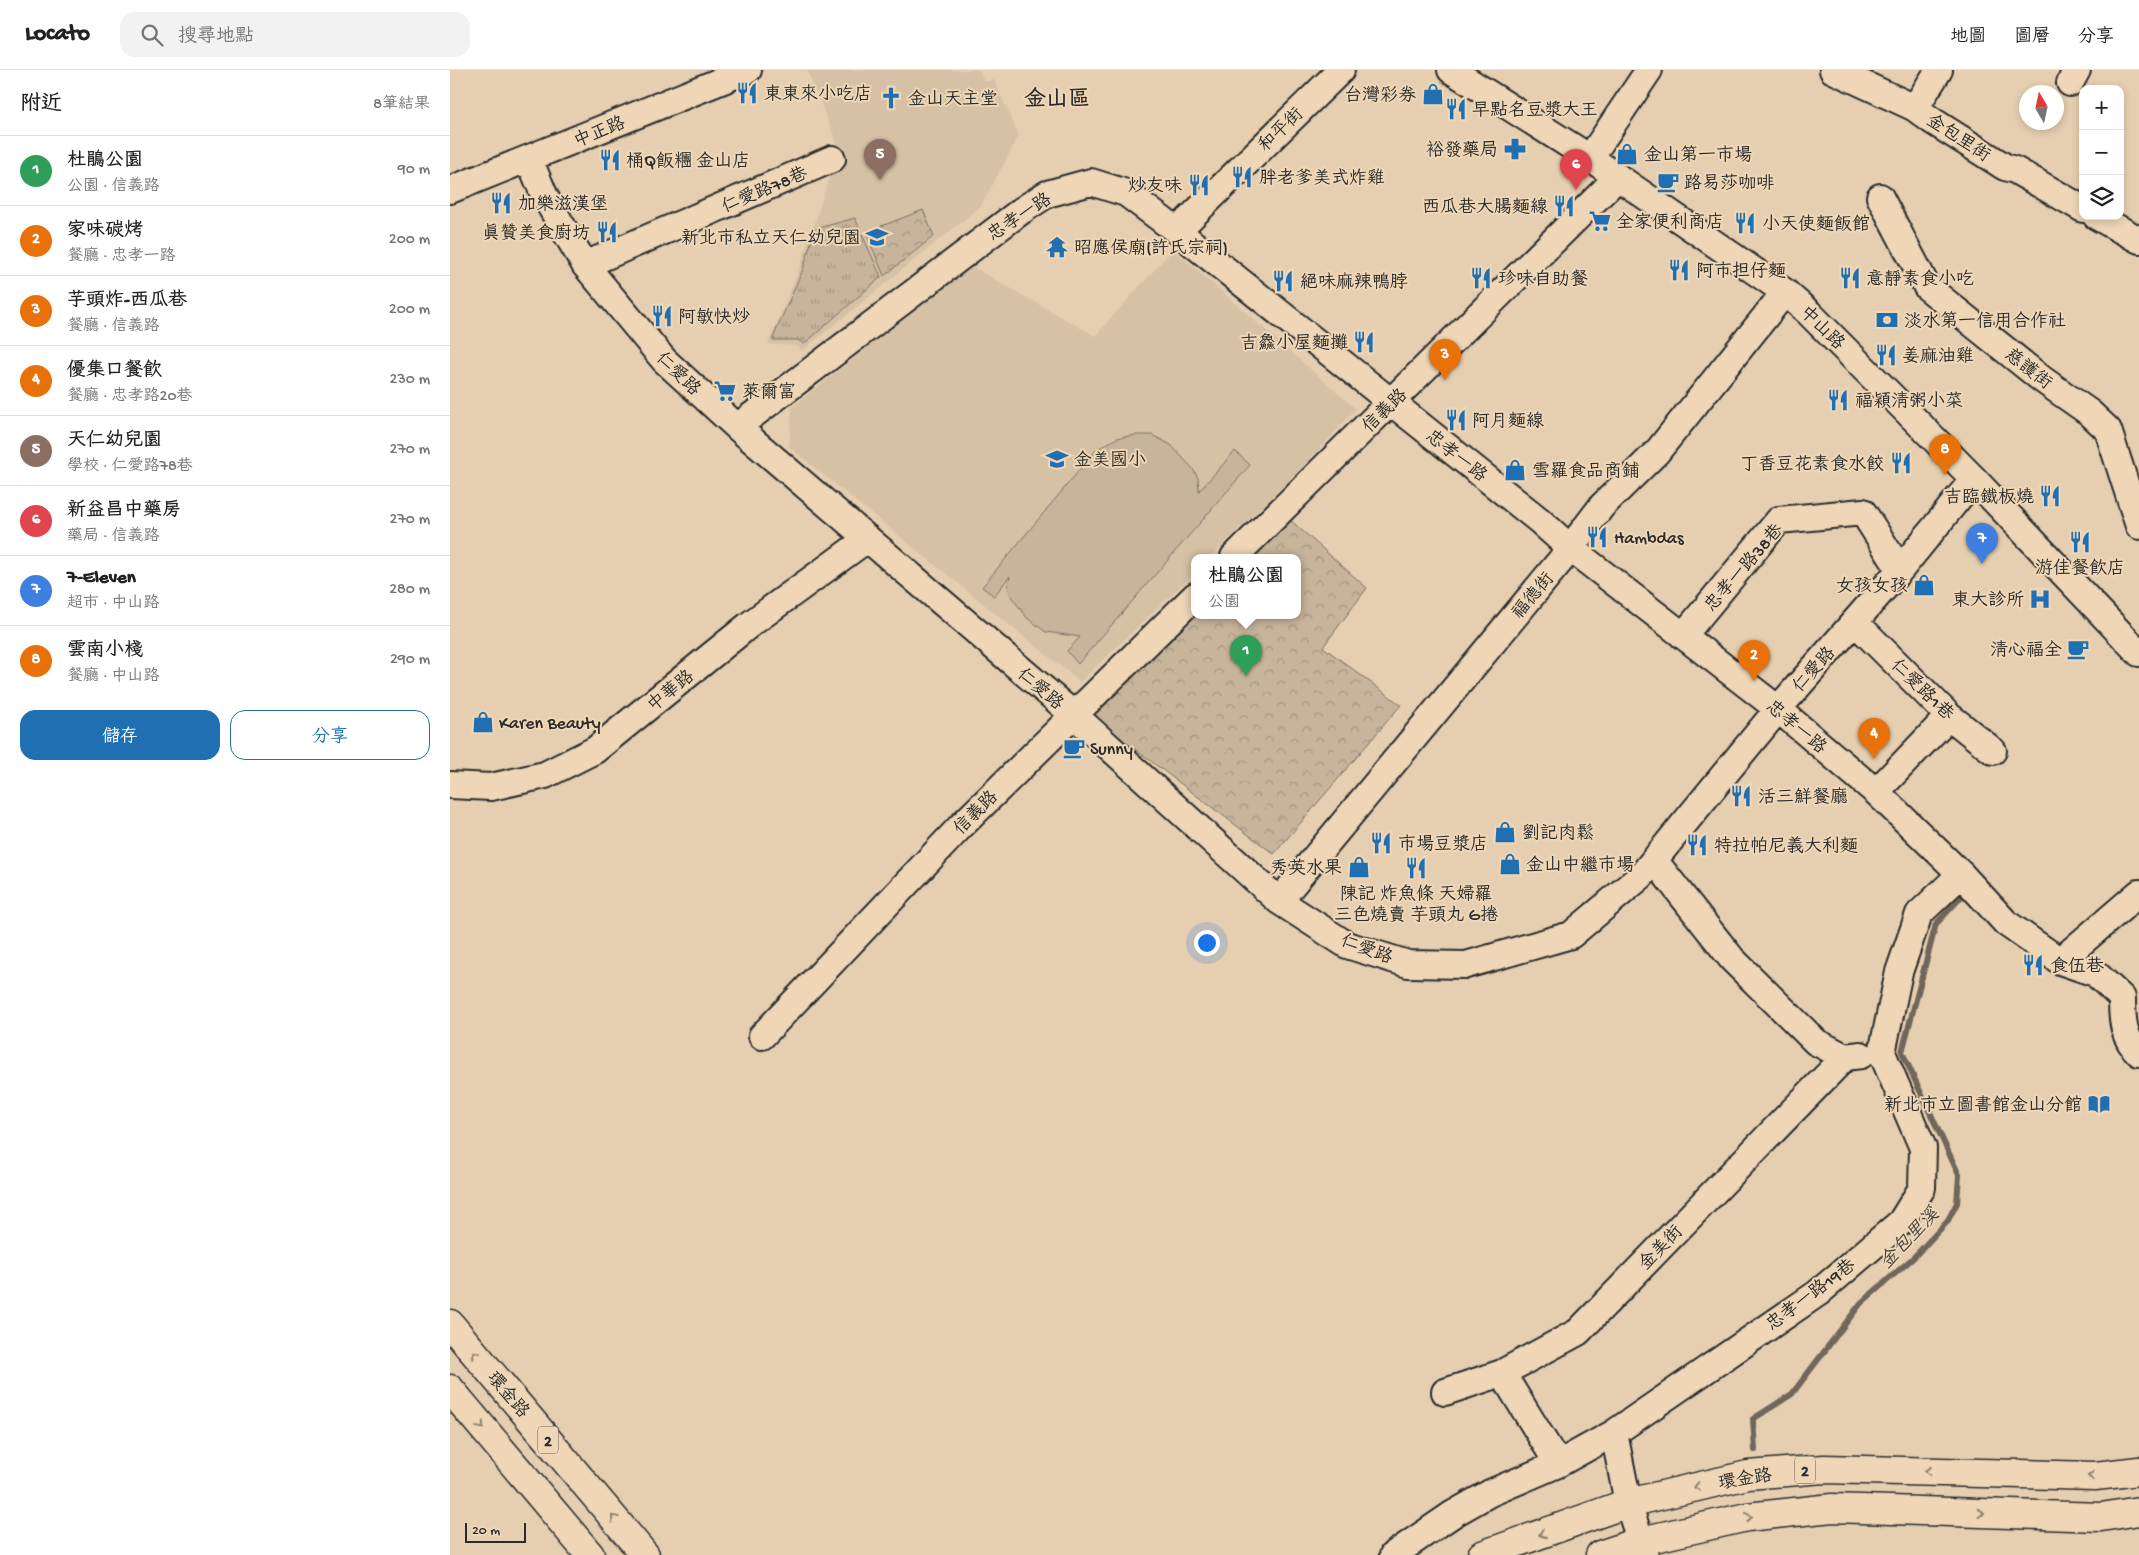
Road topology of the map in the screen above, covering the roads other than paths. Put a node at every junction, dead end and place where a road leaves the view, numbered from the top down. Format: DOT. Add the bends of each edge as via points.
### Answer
graph roads {
  1 [pos="748,70"];
  2 [pos="1341,70"];
  3 [pos="1451,70"];
  4 [pos="1649,70"];
  5 [pos="1833,70"];
  6 [pos="1939,70"];
  7 [pos="1915,108"];
  8 [pos="1590,158"];
  9 [pos="529,159"];
  10 [pos="832,160"];
  11 [pos="1618,176"];
  12 [pos="450,190"];
  13 [pos="1880,197"];
  14 [pos="2079,207"];
  15 [pos="2103,220"];
  16 [pos="1176,231"];
  17 [pos="2139,240"];
  18 [pos="585,265"];
  19 [pos="1785,292"];
  20 [pos="1392,403"];
  21 [pos="736,427"];
  22 [pos="1974,479"];
  23 [pos="2139,526"];
  24 [pos="866,539"];
  25 [pos="1570,548"];
  26 [pos="1237,554"];
  27 [pos="1900,570"];
  28 [pos="1191,600"];
  29 [pos="1856,623"];
  30 [pos="1683,636"];
  31 [pos="2136,642"];
  32 [pos="1778,709"];
  33 [pos="1074,715"];
  34 [pos="1949,716"];
  35 [pos="1993,751"];
  36 [pos="450,785"];
  37 [pos="1876,792"];
  38 [pos="1654,860"];
  39 [pos="1960,874"];
  40 [pos="2139,893"];
  41 [pos="1279,900"];
  42 [pos="2060,960"];
  43 [pos="762,1036"];
  44 [pos="1882,1052"];
  45 [pos="2139,1053"];
  46 [pos="1845,1057"];
  47 [pos="450,1324"];
  48 [pos="1502,1373"];
  49 [pos="450,1389"];
  50 [pos="1445,1392"];
  51 [pos="1614,1433"];
  52 [pos="1558,1464"];
  53 [pos="2139,1470"];
  54 [pos="1628,1503"];
  55 [pos="2139,1511"];
  56 [pos="1643,1548"];
  57 [pos="590,1555"];
  58 [pos="645,1555"];
  59 [pos="1394,1555"];
  60 [pos="1482,1555"];
  61 [pos="1600,1555"];
  1 -- 9 [label="street, 中正路"];
  2 -- 16 [label="street, 和平街"];
  3 -- 8 [label="street, 中山路"];
  4 -- 8 [label="street"];
  5 -- 7 [label="street, 金包里街"];
  6 -- 7 [label="street"];
  7 -- 14 [label="street, 金包里街" via="2005,167"];
  8 -- 11 [label="street, 中山路"];
  9 -- 12 [label="street, 中正路"];
  9 -- 18 [label="street, 仁愛路" via="544,197"];
  10 -- 18 [label="street, 仁愛路78巷"];
  11 -- 19 [label="street, 中山路"];
  11 -- 20 [label="street, 信義路"];
  13 -- 23 [label="street, 慈護街" via="1927,286 2108,430"];
  15 -- 17 [label="street"];
  16 -- 20 [label="street, 忠孝一路"];
  16 -- 21 [label="street, 忠孝一路" via="1126,193 1090,182 1047,194"];
  18 -- 21 [label="street, 仁愛路" via="664,360"];
  19 -- 22 [label="street, 中山路"];
  19 -- 25 [label="street, 福德街" via="1656,452 1602,506"];
  20 -- 25 [label="street, 忠孝一路"];
  20 -- 26 [label="street, 信義路"];
  21 -- 24 [label="street, 仁愛路"];
  22 -- 27 [label="street, 仁愛路"];
  22 -- 31 [label="street, 中山路"];
  24 -- 33 [label="street, 仁愛路"];
  24 -- 36 [label="street, 中華路" via="749,625 595,750 545,775 491,787"];
  25 -- 30 [label="street, 忠孝一路"];
  25 -- 41 [label="street, 福德街"];
  27 -- 29 [label="street, 仁愛路"];
  27 -- 30 [label="street, 忠孝一路38巷" via="1863,512 1779,520"];
  28 -- 33 [label="street, 信義路"];
  29 -- 32 [label="street, 仁愛路"];
  29 -- 34 [label="street, 仁愛路1巷"];
  30 -- 32 [label="street, 忠孝一路"];
  32 -- 37 [label="street, 忠孝一路"];
  32 -- 38 [label="street, 仁愛路"];
  33 -- 41 [label="street, 仁愛路"];
  33 -- 43 [label="street, 信義路" via="961,826"];
  34 -- 35 [label="street, 仁愛路1巷"];
  34 -- 37 [label="street"];
  37 -- 39 [label="street, 忠孝一路"];
  38 -- 41 [label="street, 仁愛路" via="1641,876 1572,935 1466,965 1408,964 1347,945"];
  38 -- 46 [label="street" via="1732,959 1816,1042"];
  39 -- 42 [label="street, 忠孝一路" via="2006,924"];
  39 -- 44 [label="street" via="1920,914 1899,972"];
  40 -- 42 [label="street"];
  42 -- 45 [label="street, 忠孝一路" via="2095,973 2122,998 2122,1025"];
  44 -- 46 [label="street"];
  44 -- 51 [label="street, 忠孝一路19巷" via="1924,1148 1922,1188 1901,1222 1818,1293"];
  46 -- 48 [label="street, 金美街" via="1578,1332"];
  58 -- 47 [label="main road, 環金路 / 2, one-way"];
  48 -- 50 [label="street, 金美街"];
  48 -- 52 [label="street"];
  49 -- 57 [label="main road, 2, one-way"];
  51 -- 52 [label="street, 忠孝一路19巷"];
  51 -- 54 [label="street"];
  52 -- 59 [label="street, 忠孝一路19巷" via="1490,1493"];
  53 -- 54 [label="main road, 環金路 / 2, one-way" via="2095,1476 1824,1468 1748,1475"];
  54 -- 56 [label="street"];
  54 -- 60 [label="main road, 環金路 / 2, one-way"];
  56 -- 55 [label="main road, 2, one-way" via="1747,1517 1832,1508 2101,1517"];
  56 -- 61 [label="main road, 2"];
}
